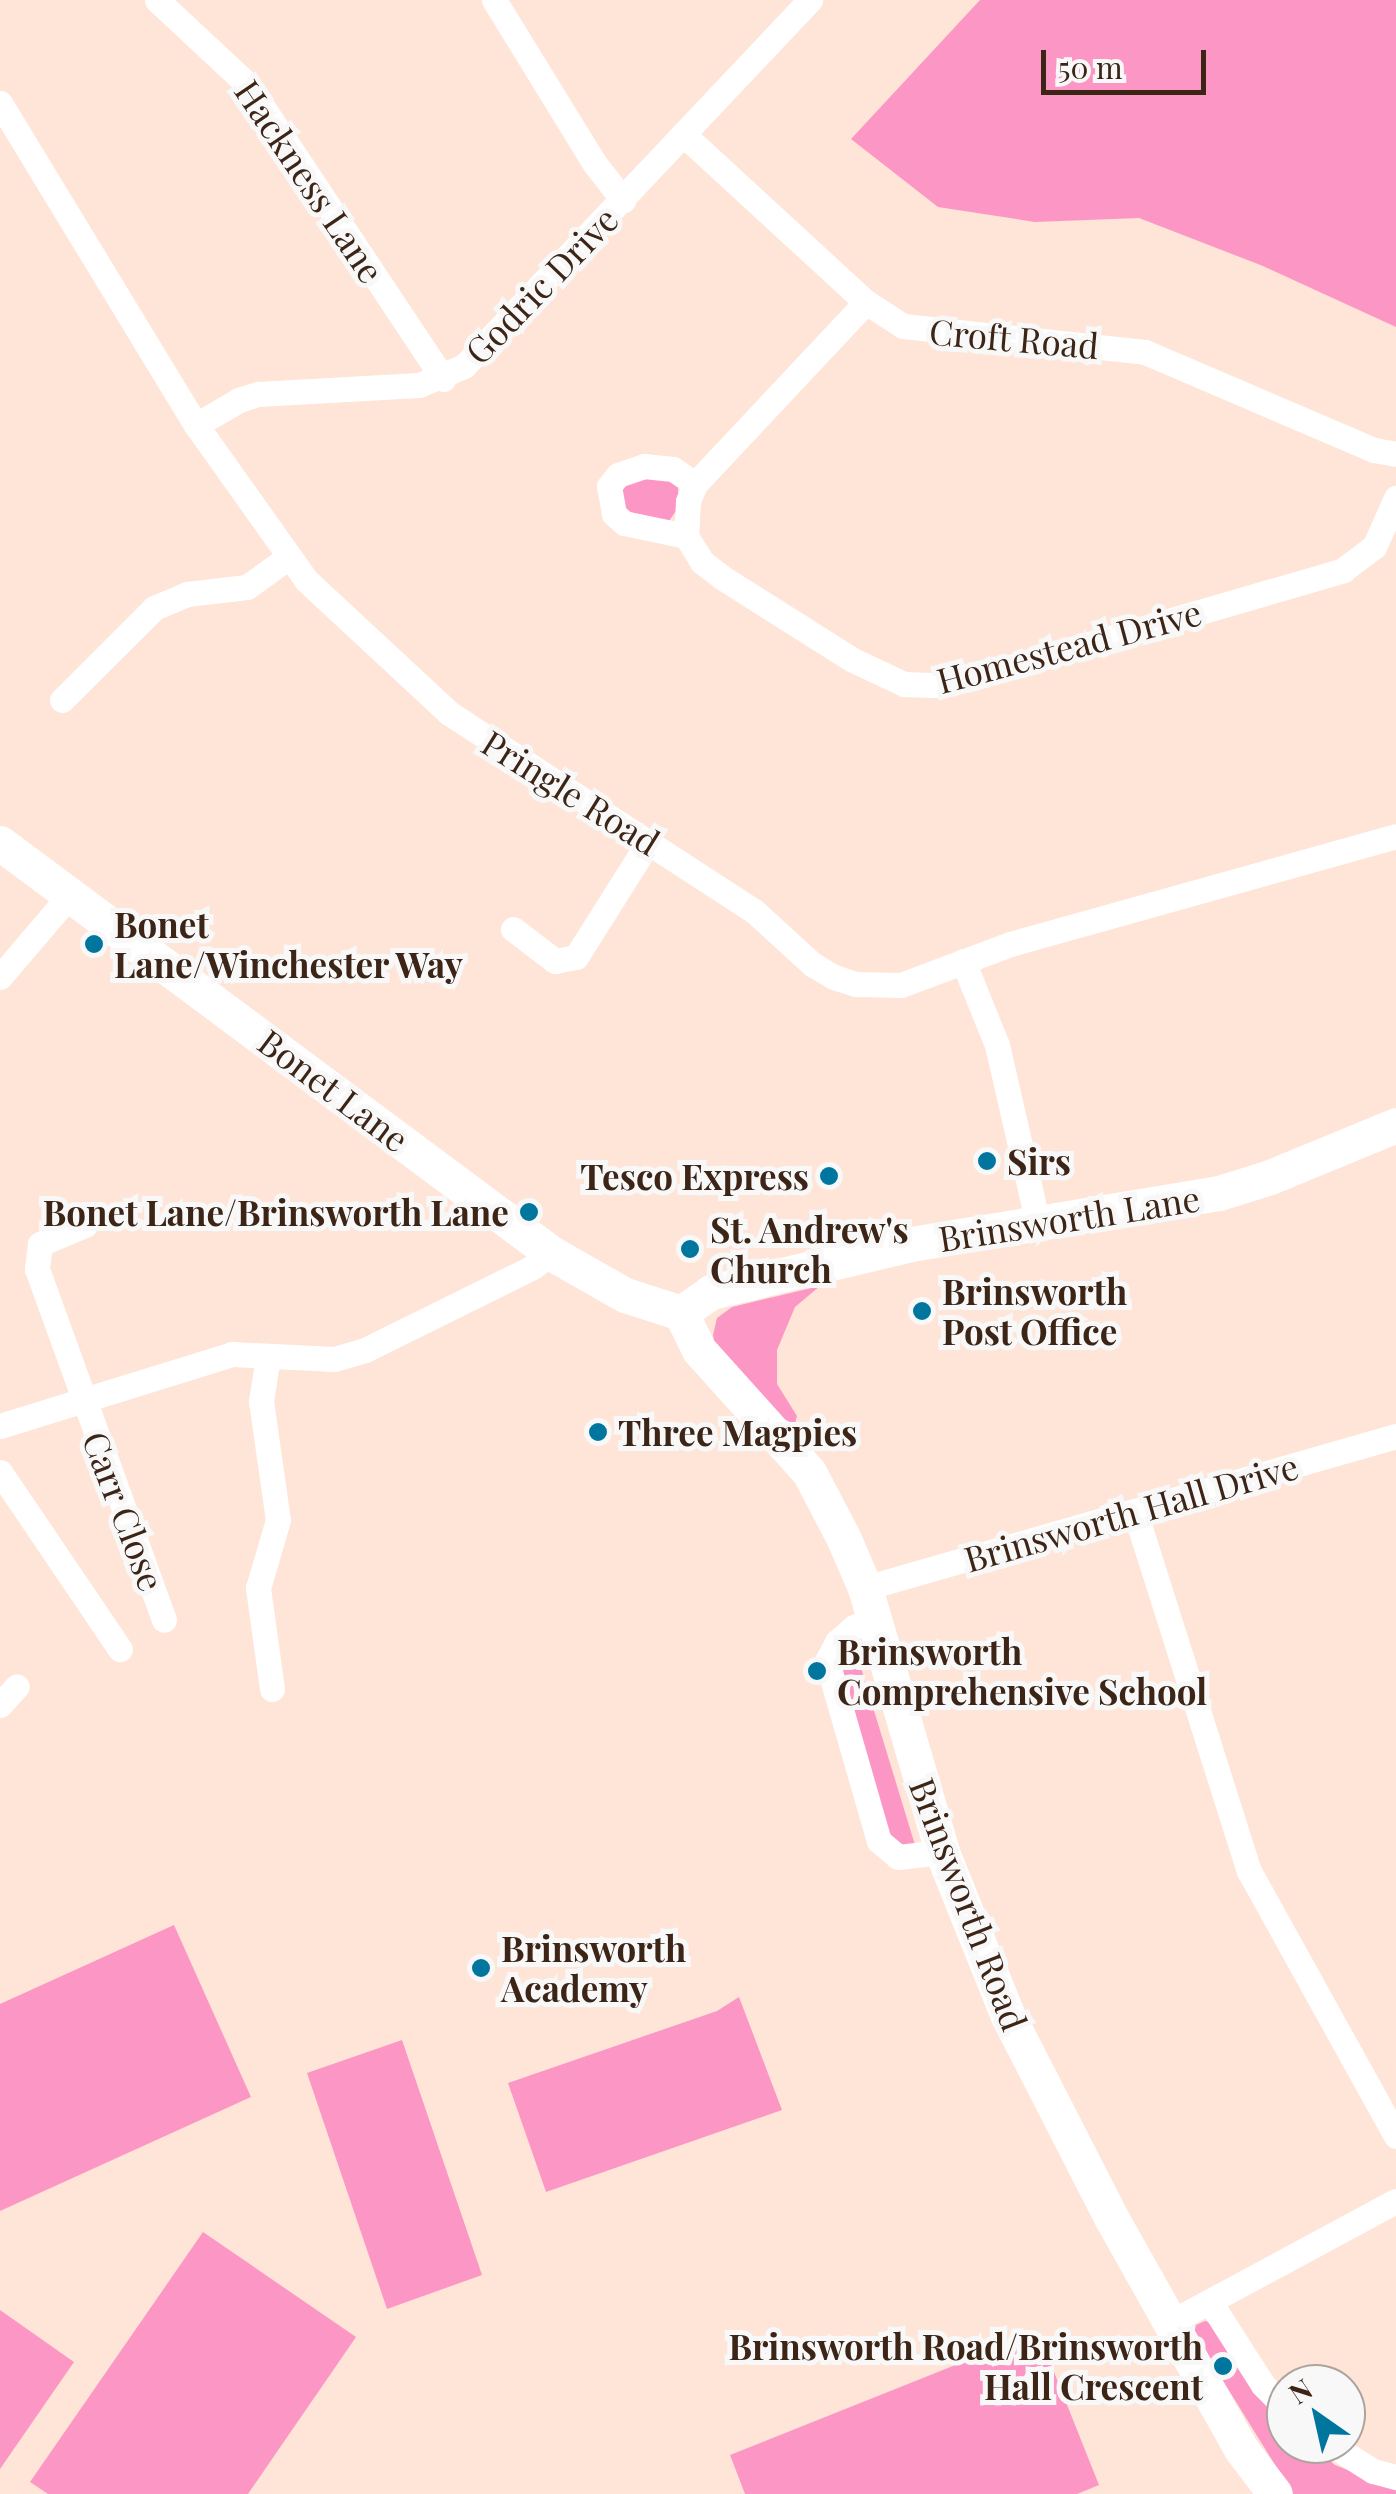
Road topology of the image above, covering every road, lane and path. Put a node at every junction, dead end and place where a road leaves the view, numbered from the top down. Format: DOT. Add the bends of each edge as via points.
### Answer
graph roads {
  1 [pos="157,0"];
  2 [pos="494,0"];
  3 [pos="810,0"];
  4 [pos="0,104"];
  5 [pos="683,134"];
  6 [pos="624,200"];
  7 [pos="866,302"];
  8 [pos="442,379"];
  9 [pos="196,425"];
  10 [pos="1396,454"];
  11 [pos="695,484"];
  12 [pos="1396,498"];
  13 [pos="686,536"];
  14 [pos="287,558"];
  15 [pos="62,700"];
  16 [pos="1396,836"];
  17 [pos="649,841"];
  18 [pos="0,843"];
  19 [pos="68,897"];
  20 [pos="512,930"];
  21 [pos="963,960"];
  22 [pos="0,978"];
  23 [pos="1396,1125"];
  24 [pos="1038,1220"];
  25 [pos="85,1225"];
  26 [pos="551,1254"];
  27 [pos="681,1313"];
  28 [pos="268,1357"];
  29 [pos="82,1402"];
  30 [pos="0,1426"];
  31 [pos="1394,1443"];
  32 [pos="0,1472"];
  33 [pos="1135,1512"];
  34 [pos="869,1604"];
  35 [pos="164,1620"];
  36 [pos="120,1648"];
  37 [pos="272,1689"];
  38 [pos="942,1852"];
  39 [pos="1396,2136"];
  40 [pos="1396,2201"];
  41 [pos="1210,2302"];
  42 [pos="1171,2322"];
  43 [pos="1266,2390"];
  44 [pos="1362,2464"];
  45 [pos="1396,2477"];
  46 [pos="1274,2494"];
  1 -- 8 [label="street, Hackness Lane" via="248,85"];
  2 -- 6 [label="street"];
  3 -- 5 [label="street, Godric Drive"];
  4 -- 9 [label="street, Pringle Road"];
  5 -- 6 [label="street, Godric Drive"];
  5 -- 7 [label="street, Croft Road"];
  6 -- 8 [label="street, Godric Drive" via="486,347"];
  7 -- 10 [label="street, Croft Road" via="923,332 1145,352"];
  7 -- 11 [label="street"];
  8 -- 9 [label="street, Godric Drive" via="403,388 258,394"];
  9 -- 14 [label="street, Pringle Road"];
  11 -- 13 [label="street"];
  11 -- 13 [label="street" via="673,470 644,466 618,475 609,486 614,514 624,524"];
  12 -- 13 [label="street, Homestead Drive" via="1374,546 1343,570 940,686 904,684 851,658 723,578 702,562"];
  14 -- 15 [label="street" via="246,588 187,594 154,608"];
  14 -- 17 [label="street, Pringle Road" via="450,713"];
  16 -- 21 [label="street, Pringle Road"];
  17 -- 20 [label="street" via="576,956 555,960"];
  17 -- 21 [label="street, Pringle Road" via="754,911 834,978 901,985"];
  18 -- 19 [label="main road, Bonet Lane"];
  19 -- 22 [label="street"];
  19 -- 26 [label="main road, Bonet Lane"];
  21 -- 24 [label="street" via="997,1045"];
  23 -- 24 [label="main road, Brinsworth Lane" via="1219,1193"];
  24 -- 27 [label="main road, Brinsworth Lane" via="711,1292"];
  25 -- 29 [label="street, Carr Close" via="40,1244 36,1257"];
  26 -- 27 [label="main road, Bonet Lane" via="625,1295"];
  26 -- 28 [label="street" via="365,1350 334,1359"];
  27 -- 34 [label="main road, Brinsworth Road" via="699,1350 808,1472"];
  28 -- 29 [label="street" via="232,1354"];
  28 -- 37 [label="street" via="261,1402 278,1520 258,1588"];
  29 -- 30 [label="street"];
  29 -- 35 [label="street, Carr Close"];
  31 -- 33 [label="street, Brinsworth Hall Drive"];
  32 -- 36 [label="street"];
  33 -- 34 [label="street, Brinsworth Hall Drive"];
  33 -- 39 [label="street" via="1249,1871"];
  34 -- 38 [label="main road, Brinsworth Road"];
  34 -- 38 [label="street" via="827,1661 879,1841 898,1857"];
  38 -- 42 [label="main road, Brinsworth Road" via="1008,2016"];
  40 -- 41 [label="street"];
  41 -- 42 [label="street"];
  41 -- 43 [label="street"];
  42 -- 46 [label="main road, Brinsworth Road"];
  44 -- 45 [label="street"];
}
